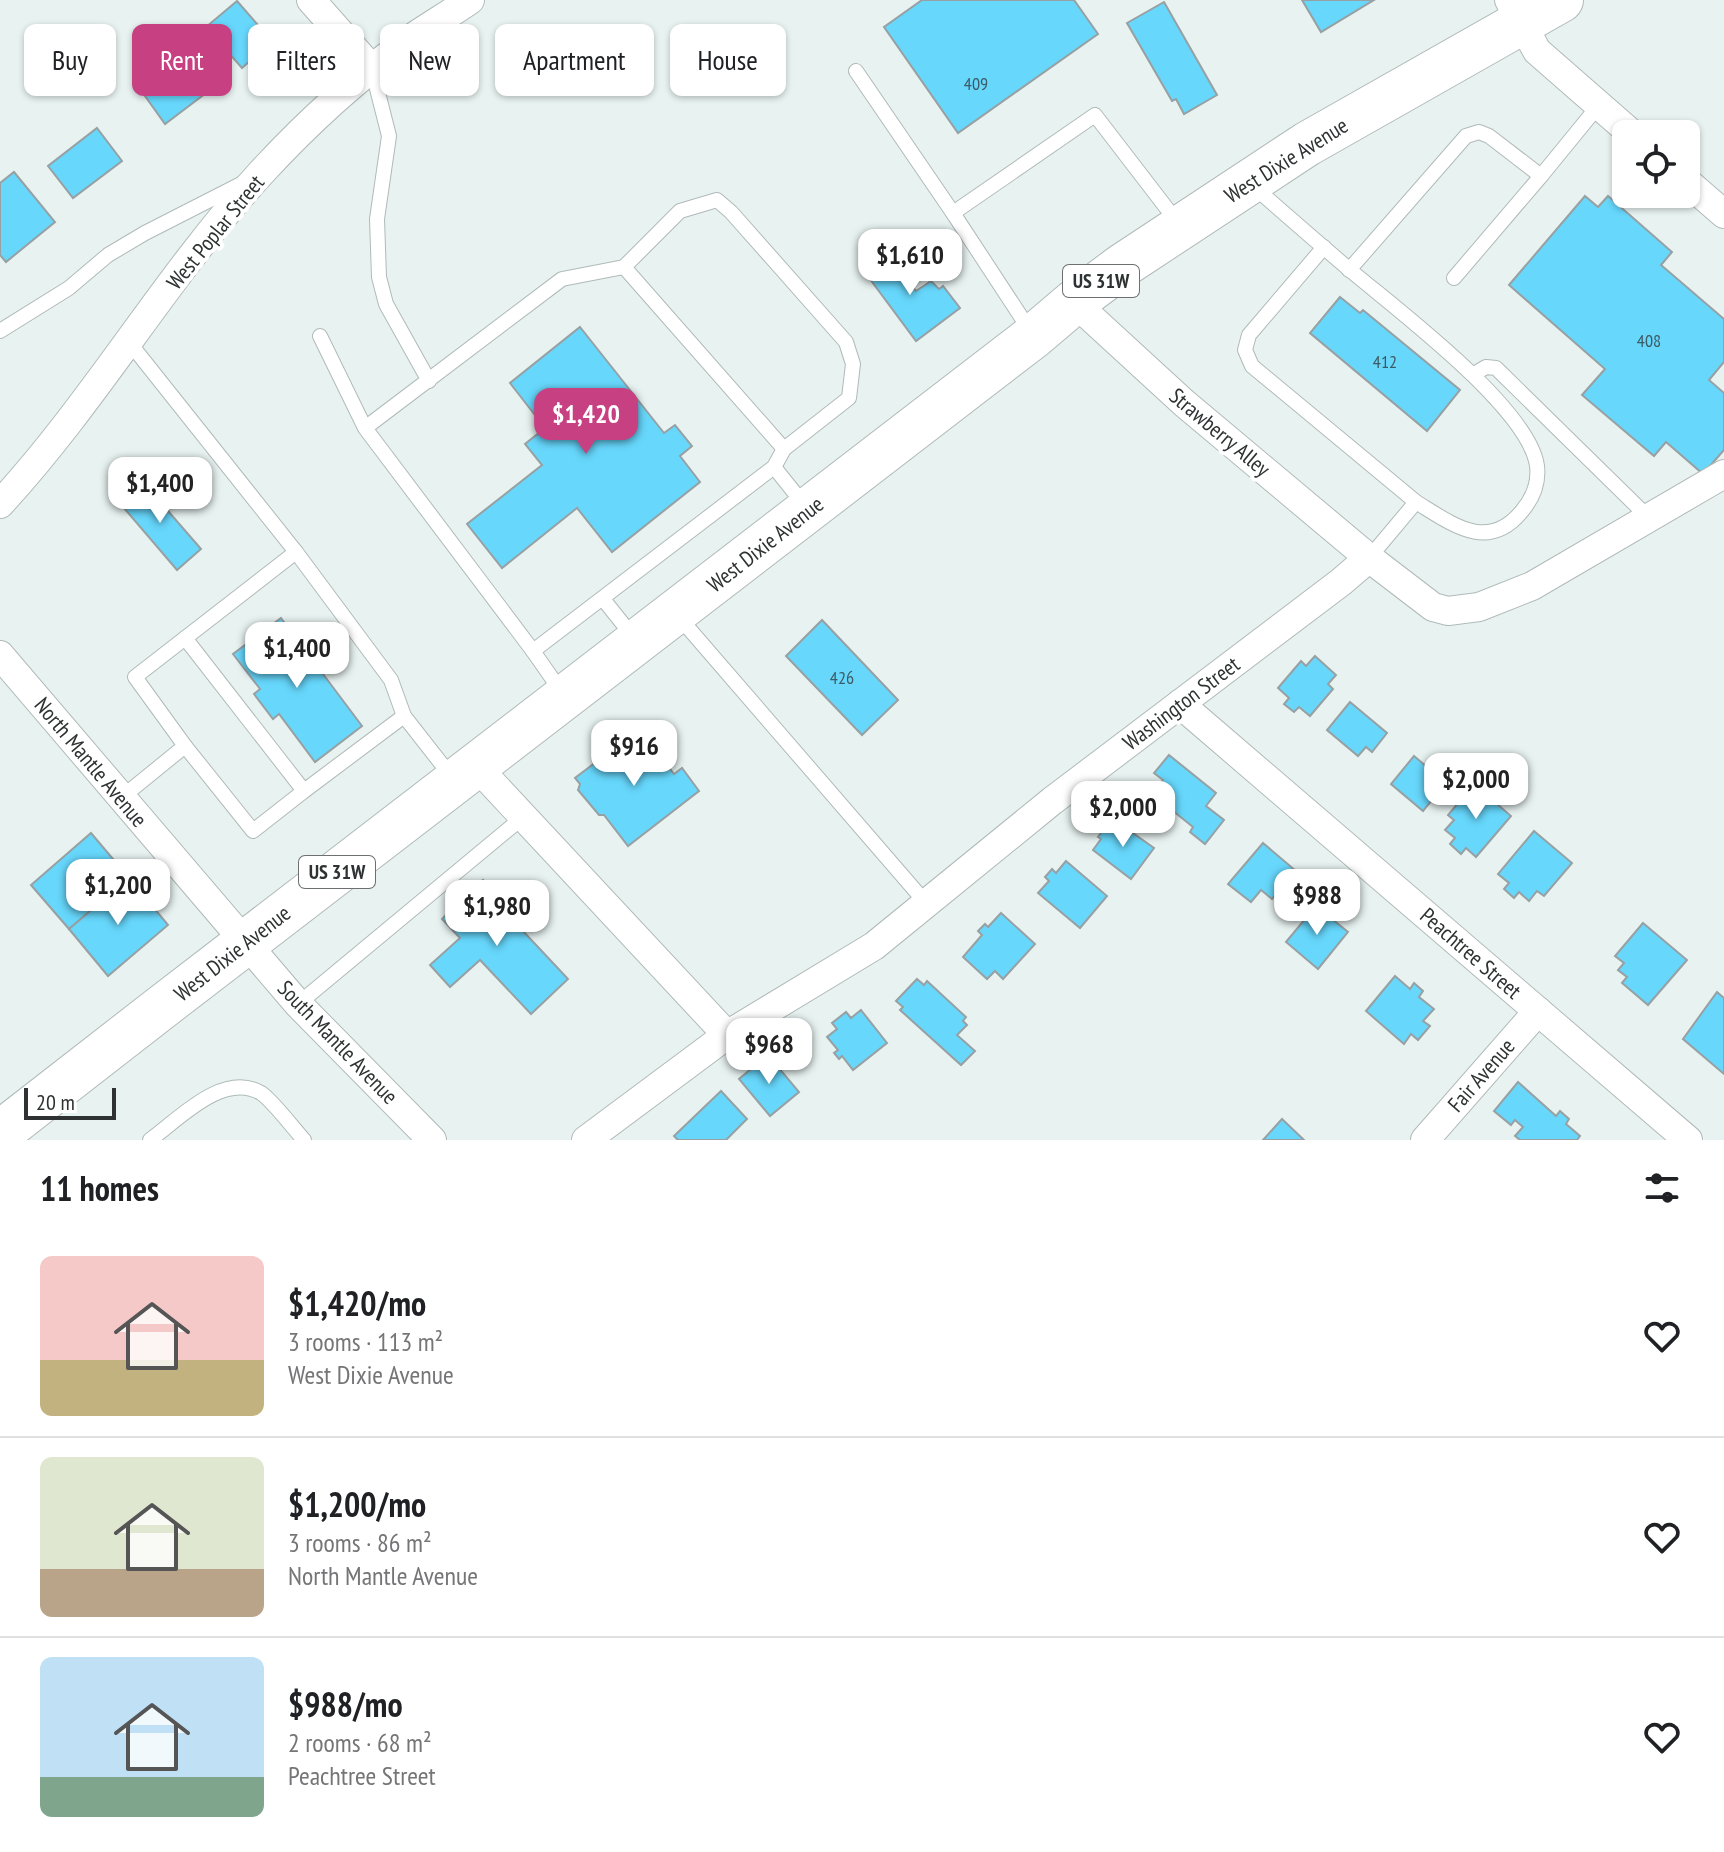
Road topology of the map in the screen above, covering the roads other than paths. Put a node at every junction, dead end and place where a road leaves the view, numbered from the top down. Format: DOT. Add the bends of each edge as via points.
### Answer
graph roads {
  1 [pos="311,0"];
  2 [pos="470,0"];
  3 [pos="1561,0"];
  4 [pos="1515,11"];
  5 [pos="372,69"];
  6 [pos="856,71"];
  7 [pos="1599,105"];
  8 [pos="1616,120"];
  9 [pos="259,176"];
  10 [pos="1541,176"];
  11 [pos="1250,183"];
  12 [pos="1700,193"];
  13 [pos="953,213"];
  14 [pos="1724,214"];
  15 [pos="1181,226"];
  16 [pos="1324,247"];
  17 [pos="624,267"];
  18 [pos="1349,270"];
  19 [pos="1454,278"];
  20 [pos="1074,302"];
  21 [pos="0,331"];
  22 [pos="320,336"];
  23 [pos="1034,336"];
  24 [pos="129,342"];
  25 [pos="1474,374"];
  26 [pos="429,381"];
  27 [pos="365,428"];
  28 [pos="784,449"];
  29 [pos="774,467"];
  30 [pos="1724,474"];
  31 [pos="1416,502"];
  32 [pos="0,504"];
  33 [pos="809,511"];
  34 [pos="1649,518"];
  35 [pos="296,552"];
  36 [pos="1369,558"];
  37 [pos="603,599"];
  38 [pos="676,613"];
  39 [pos="185,638"];
  40 [pos="638,642"];
  41 [pos="533,651"];
  42 [pos="0,655"];
  43 [pos="566,697"];
  44 [pos="1180,704"];
  45 [pos="404,716"];
  46 [pos="185,746"];
  47 [pos="467,774"];
  48 [pos="304,791"];
  49 [pos="121,798"];
  50 [pos="522,818"];
  51 [pos="926,903"];
  52 [pos="245,942"];
  53 [pos="298,1004"];
  54 [pos="1538,1011"];
  55 [pos="727,1035"];
  56 [pos="8,1121"];
  57 [pos="150,1140"];
  58 [pos="304,1140"];
  59 [pos="432,1140"];
  60 [pos="586,1140"];
  61 [pos="1425,1140"];
  62 [pos="1688,1140"];
  1 -- 5 [label="street"];
  2 -- 5 [label="street, West Poplar Street"];
  3 -- 4 [label="main road, West Dixie Avenue / US 31W"];
  4 -- 7 [label="street" via="1537,51"];
  4 -- 11 [label="main road, West Dixie Avenue / US 31W"];
  5 -- 9 [label="street, West Poplar Street"];
  5 -- 26 [label="lane" via="389,136 377,219 379,277 386,304"];
  6 -- 13 [label="lane"];
  7 -- 8 [label="street"];
  7 -- 10 [label="lane"];
  9 -- 21 [label="lane" via="108,255 69,288"];
  9 -- 24 [label="street, West Poplar Street"];
  10 -- 18 [label="lane" via="1489,136 1466,136"];
  10 -- 19 [label="lane"];
  11 -- 15 [label="main road, West Dixie Avenue / US 31W"];
  11 -- 16 [label="lane"];
  12 -- 14 [label="street"];
  13 -- 15 [label="lane" via="1095,115"];
  13 -- 23 [label="lane"];
  15 -- 20 [label="main road, West Dixie Avenue / US 31W"];
  16 -- 18 [label="lane"];
  16 -- 31 [label="lane" via="1249,335 1245,350 1252,366"];
  17 -- 26 [label="lane" via="562,279"];
  17 -- 28 [label="lane"];
  17 -- 28 [label="lane" via="680,211 717,200 763,247 846,342 853,364 849,398"];
  18 -- 25 [label="lane"];
  20 -- 23 [label="main road, West Dixie Avenue / US 31W"];
  20 -- 36 [label="street, Strawberry Alley" via="1184,403"];
  22 -- 27 [label="lane"];
  23 -- 33 [label="main road, West Dixie Avenue / US 31W"];
  24 -- 32 [label="street, West Poplar Street"];
  24 -- 35 [label="lane"];
  25 -- 31 [label="lane" via="1527,439 1538,485 1510,524 1485,534 1461,529"];
  25 -- 34 [label="lane" via="1496,368"];
  26 -- 27 [label="lane"];
  27 -- 41 [label="lane"];
  28 -- 29 [label="lane"];
  29 -- 33 [label="lane"];
  29 -- 37 [label="lane"];
  30 -- 34 [label="street"];
  31 -- 36 [label="lane"];
  33 -- 38 [label="main road, West Dixie Avenue / US 31W"];
  34 -- 36 [label="street" via="1532,586 1464,611 1433,607"];
  35 -- 39 [label="lane"];
  35 -- 45 [label="lane" via="391,680"];
  36 -- 44 [label="street, Washington Street"];
  37 -- 40 [label="lane"];
  37 -- 41 [label="lane"];
  38 -- 40 [label="main road, West Dixie Avenue / US 31W"];
  38 -- 51 [label="lane"];
  39 -- 46 [label="lane" via="135,677"];
  39 -- 48 [label="lane"];
  40 -- 43 [label="main road, West Dixie Avenue / US 31W"];
  41 -- 43 [label="lane"];
  42 -- 49 [label="street, North Mantle Avenue"];
  43 -- 47 [label="main road, West Dixie Avenue / US 31W"];
  44 -- 51 [label="street, Washington Street"];
  44 -- 54 [label="street, Peachtree Street"];
  45 -- 47 [label="lane"];
  45 -- 48 [label="lane"];
  46 -- 48 [label="lane" via="253,831"];
  46 -- 49 [label="lane"];
  47 -- 50 [label="street"];
  47 -- 52 [label="main road, West Dixie Avenue / US 31W"];
  49 -- 52 [label="street, North Mantle Avenue"];
  50 -- 53 [label="lane"];
  50 -- 55 [label="street"];
  51 -- 55 [label="street, Washington Street" via="844,966"];
  52 -- 53 [label="street, South Mantle Avenue"];
  52 -- 56 [label="main road, West Dixie Avenue / US 31W"];
  53 -- 59 [label="street, South Mantle Avenue"];
  54 -- 61 [label="street, Fair Avenue"];
  54 -- 62 [label="street, Peachtree Street"];
  55 -- 60 [label="street, Washington Street"];
  57 -- 58 [label="lane" via="209,1097 238,1087 262,1093"];
}
